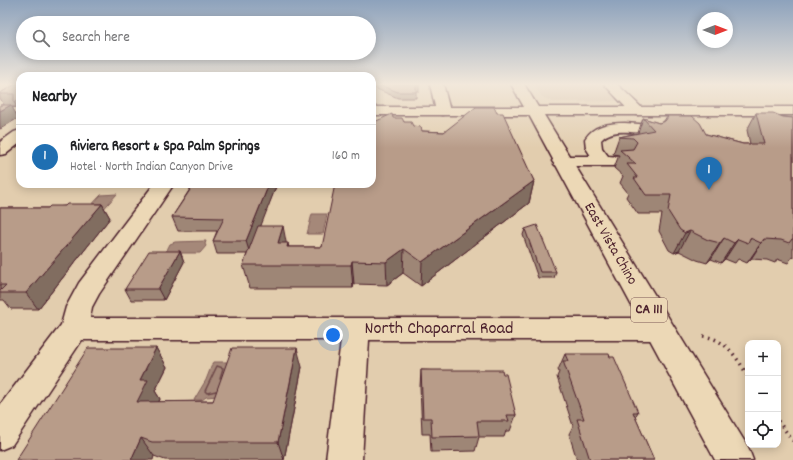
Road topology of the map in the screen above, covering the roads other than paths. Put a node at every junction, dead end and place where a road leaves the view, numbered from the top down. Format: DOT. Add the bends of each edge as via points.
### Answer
graph roads {
  1 [pos="442,105"];
  2 [pos="531,105"];
  3 [pos="631,105"];
  4 [pos="376,111"];
  5 [pos="443,111"];
  6 [pos="534,111"];
  7 [pos="636,111"];
  8 [pos="793,111"];
  9 [pos="0,112"];
  10 [pos="16,112"];
  11 [pos="651,134"];
  12 [pos="16,138"];
  13 [pos="0,150"];
  14 [pos="561,161"];
  15 [pos="603,161"];
  16 [pos="620,161"];
  17 [pos="161,188"];
  18 [pos="74,328"];
  19 [pos="356,328"];
  20 [pos="660,328"];
  21 [pos="0,433"];
  22 [pos="344,460"];
  23 [pos="735,460"];
  1 -- 5 [label="main road"];
  2 -- 6 [label="main road, CA 111"];
  3 -- 7 [label="main road"];
  4 -- 5 [label="main road"];
  5 -- 6 [label="main road"];
  6 -- 7 [label="main road"];
  6 -- 14 [label="main road, East Vista Chino / CA 111"];
  7 -- 8 [label="main road"];
  9 -- 10 [label="main road"];
  11 -- 15 [label="main road" via="646,128 615,129 598,133 593,143"];
  12 -- 13 [label="main road"];
  14 -- 15 [label="main road"];
  14 -- 20 [label="main road, East Vista Chino / CA 111"];
  15 -- 16 [label="main road"];
  17 -- 18 [label="main road" via="88,290 79,307"];
  18 -- 19 [label="main road, North Chaparral Road"];
  18 -- 21 [label="main road"];
  19 -- 20 [label="main road, North Chaparral Road"];
  19 -- 22 [label="main road"];
  20 -- 23 [label="main road, East Vista Chino / CA 111"];
}
